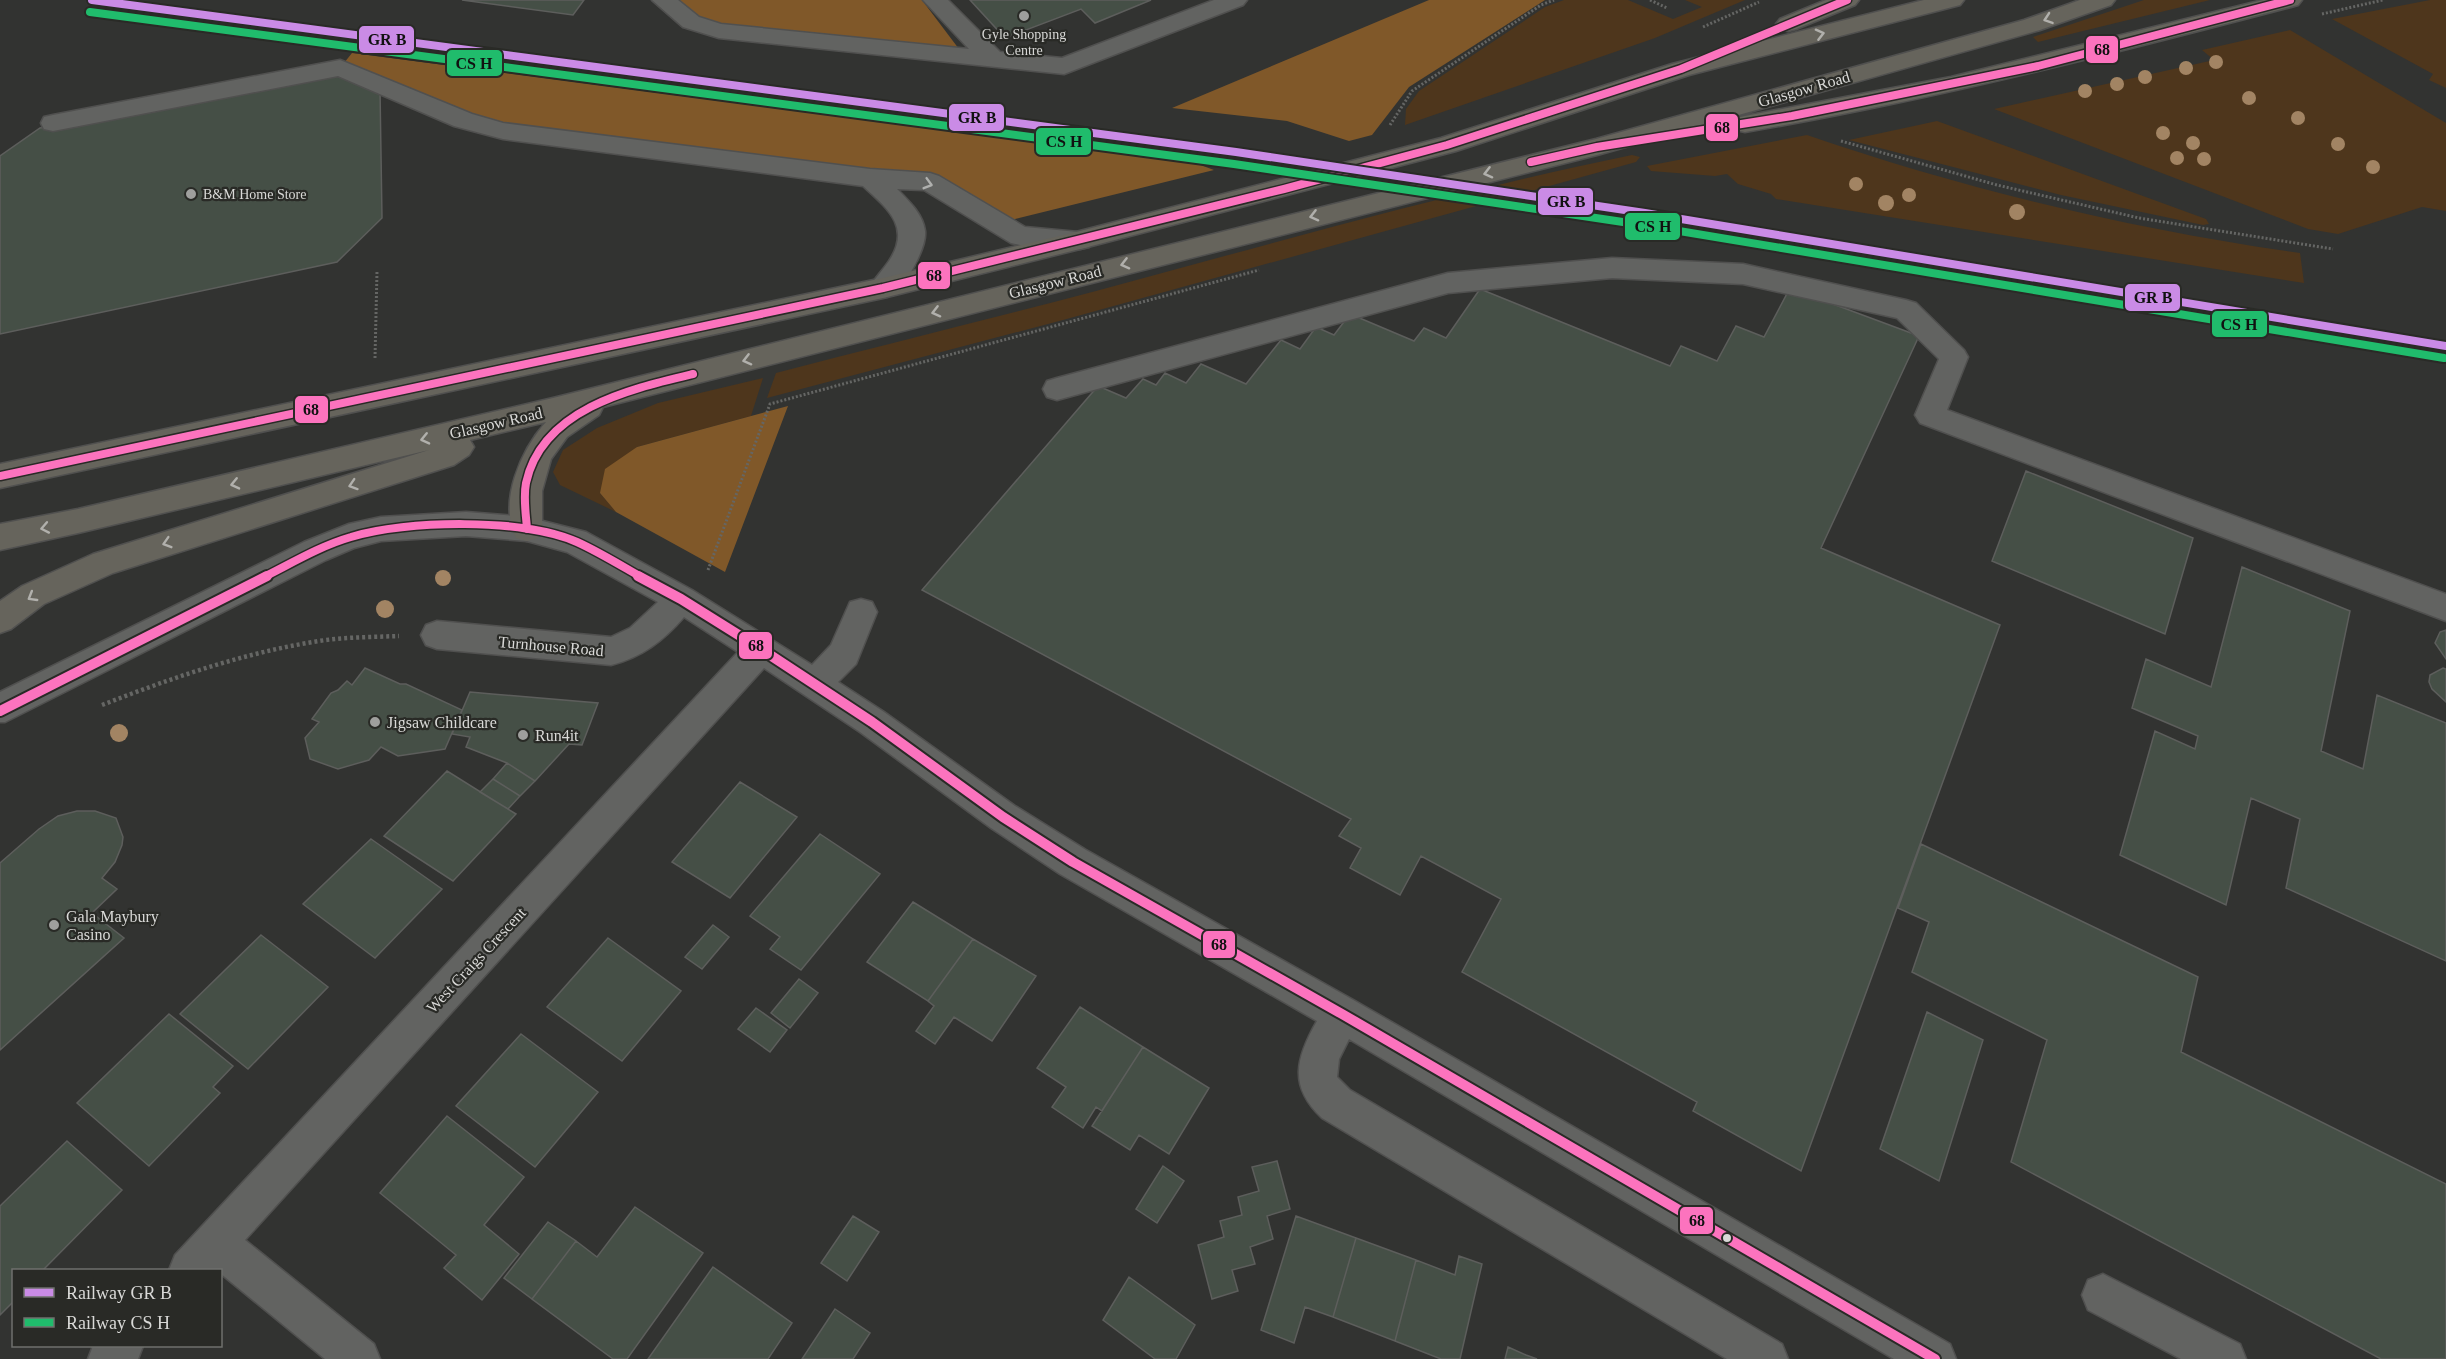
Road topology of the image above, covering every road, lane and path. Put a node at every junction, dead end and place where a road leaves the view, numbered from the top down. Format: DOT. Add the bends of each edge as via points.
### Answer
graph roads {
  1 [pos="664,0"];
  2 [pos="935,0"];
  3 [pos="1234,0"];
  4 [pos="1554,0"];
  5 [pos="1650,0"];
  6 [pos="1847,0"];
  7 [pos="1953,0"];
  8 [pos="2103,0"];
  9 [pos="2290,0"];
  10 [pos="1667,8"];
  11 [pos="992,58"];
  12 [pos="1682,69"];
  13 [pos="53,123"];
  14 [pos="1391,134"];
  15 [pos="1834,139"];
  16 [pos="1596,147"];
  17 [pos="870,178"];
  18 [pos="1080,240"];
  19 [pos="2333,249"];
  20 [pos="1262,270"];
  21 [pos="377,272"];
  22 [pos="883,288"];
  23 [pos="375,363"];
  24 [pos="632,389"];
  25 [pos="1057,389"];
  26 [pos="502,421"];
  27 [pos="0,476"];
  28 [pos="527,529"];
  29 [pos="0,537"];
  30 [pos="699,565"];
  31 [pos="681,599"];
  32 [pos="2446,608"];
  33 [pos="861,612"];
  34 [pos="0,619"];
  35 [pos="437,635"];
  36 [pos="761,649"];
  37 [pos="814,684"];
  38 [pos="2,708"];
  39 [pos="95,708"];
  40 [pos="1342,1014"];
  41 [pos="203,1257"];
  42 [pos="221,1269"];
  43 [pos="222,1269"];
  44 [pos="2103,1295"];
  45 [pos="121,1347"];
  46 [pos="110,1359"];
  47 [pos="359,1359"];
  48 [pos="1767,1359"];
  49 [pos="1935,1359"];
  50 [pos="2225,1359"];
  1 -- 11 [label="street" via="692,22 719,31"];
  2 -- 11 [label="street"];
  3 -- 11 [label="street" via="1064,66"];
  4 -- 14 [label="path" via="1412,91 1397,110 1389,127"];
  5 -- 10 [label="path"];
  6 -- 12 [label="main road"];
  12 -- 7 [label="main road, one-way"];
  8 -- 16 [label="main road, Glasgow Road, one-way" via="2032,25"];
  9 -- 16 [label="main road" via="2038,66 1792,116"];
  12 -- 18 [label="main road" via="1447,145"];
  13 -- 17 [label="street" via="340,68 463,120 503,131"];
  15 -- 19 [label="path" via="1996,185 2139,218"];
  16 -- 24 [label="main road, Glasgow Road, one-way"];
  17 -- 18 [label="street, one-way" via="930,182 1020,236"];
  17 -- 22 [label="street" via="897,202 912,225 912,242 904,264"];
  18 -- 22 [label="main road"];
  20 -- 30 [label="path" via="770,404 708,570"];
  21 -- 23 [label="path"];
  22 -- 27 [label="main road"];
  24 -- 26 [label="main road, Glasgow Road"];
  24 -- 28 [label="main road" via="586,408 555,431 527,478"];
  25 -- 32 [label="street" via="1448,284 1612,268 1743,274 1906,310 1954,357 1930,415"];
  26 -- 29 [label="main road, Glasgow Road, one-way"];
  26 -- 34 [label="main road, one-way" via="443,457 104,563 33,595"];
  28 -- 31 [label="street" via="575,541"];
  28 -- 38 [label="street" via="466,524 381,529 349,537 315,550"];
  31 -- 35 [label="street, Turnhouse Road" via="637,643 611,651"];
  31 -- 36 [label="street"];
  33 -- 37 [label="street" via="844,654"];
  35 -- 39 [label="path" via="329,640 282,648 193,673"];
  36 -- 37 [label="street"];
  36 -- 41 [label="street, West Craigs Crescent"];
  37 -- 40 [label="street" via="1002,817 1073,862"];
  40 -- 48 [label="street" via="1323,1050 1316,1075 1321,1088 1336,1104"];
  40 -- 49 [label="street"];
  41 -- 42 [label="street"];
  43 -- 47 [label="street"];
  44 -- 50 [label="street"];
  45 -- 46 [label="street"];
}
